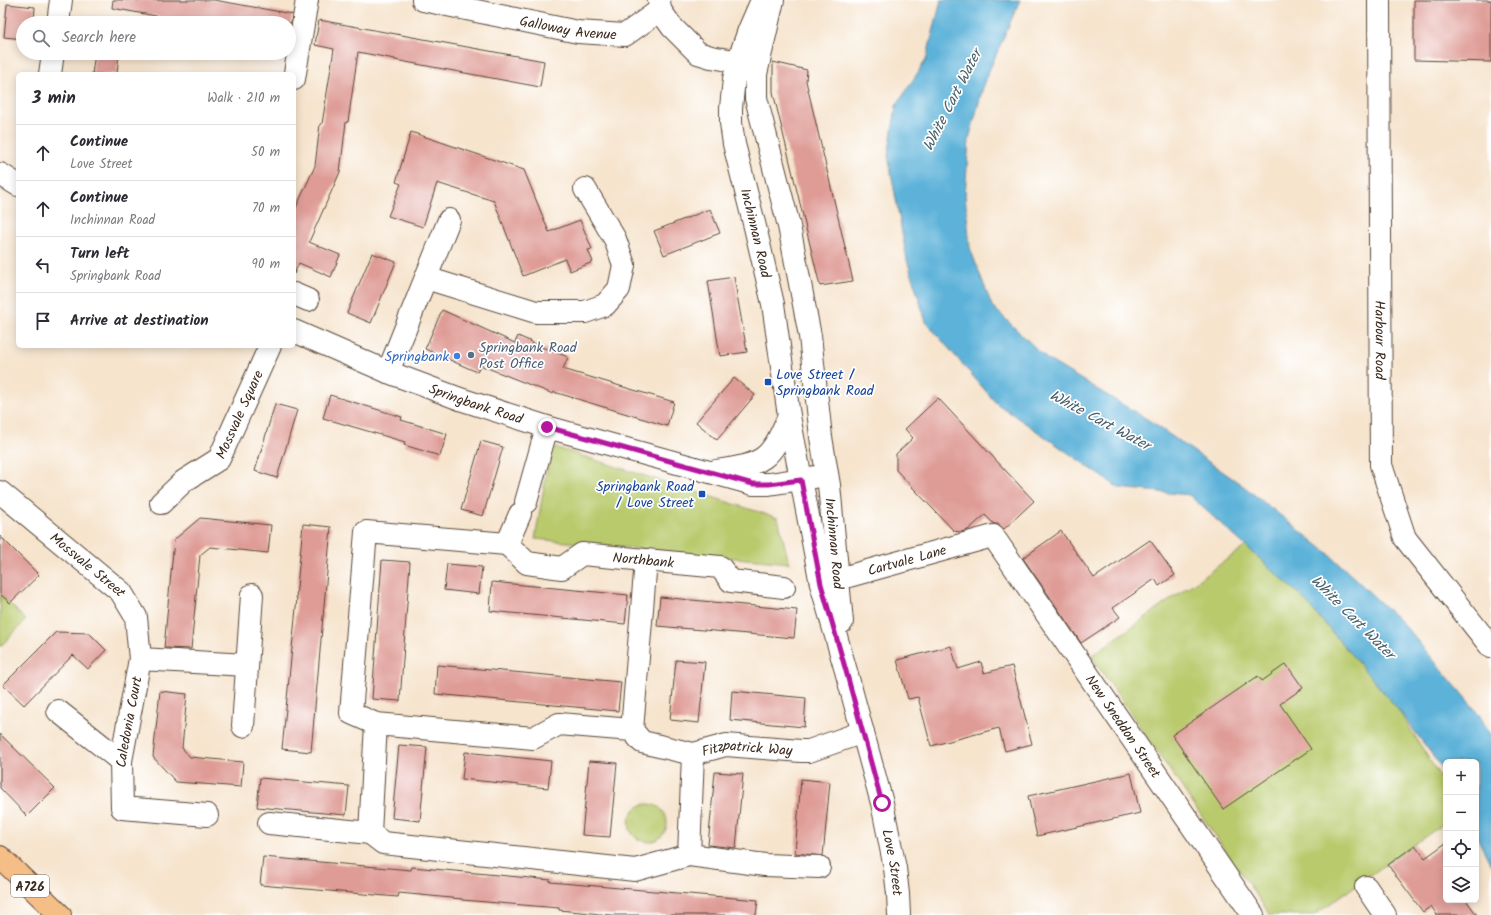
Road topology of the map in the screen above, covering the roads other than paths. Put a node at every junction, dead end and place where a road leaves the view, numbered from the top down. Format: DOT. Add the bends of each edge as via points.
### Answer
graph roads {
  1 [pos="61,0"];
  2 [pos="307,0"];
  3 [pos="423,0"];
  4 [pos="762,0"];
  5 [pos="773,0"];
  6 [pos="1379,0"];
  7 [pos="659,5"];
  8 [pos="59,16"];
  9 [pos="53,60"];
  10 [pos="748,64"];
  11 [pos="50,72"];
  12 [pos="295,72"];
  13 [pos="0,174"];
  14 [pos="16,184"];
  15 [pos="585,189"];
  16 [pos="449,220"];
  17 [pos="426,278"];
  18 [pos="296,332"];
  19 [pos="269,348"];
  20 [pos="388,372"];
  21 [pos="789,416"];
  22 [pos="547,427"];
  23 [pos="709,472"];
  24 [pos="827,475"];
  25 [pos="801,480"];
  26 [pos="0,492"];
  27 [pos="161,503"];
  28 [pos="993,536"];
  29 [pos="507,544"];
  30 [pos="646,560"];
  31 [pos="830,582"];
  32 [pos="784,587"];
  33 [pos="252,595"];
  34 [pos="1491,647"];
  35 [pos="140,658"];
  36 [pos="247,665"];
  37 [pos="846,671"];
  38 [pos="58,711"];
  39 [pos="376,724"];
  40 [pos="243,726"];
  41 [pos="632,730"];
  42 [pos="863,732"];
  43 [pos="693,754"];
  44 [pos="121,761"];
  45 [pos="207,815"];
  46 [pos="269,823"];
  47 [pos="370,832"];
  48 [pos="689,855"];
  49 [pos="0,856"];
  50 [pos="818,867"];
  51 [pos="1366,887"];
  52 [pos="60,915"];
  53 [pos="899,915"];
  54 [pos="1254,915"];
  55 [pos="1385,915"];
  1 -- 8 [label="street"];
  2 -- 12 [label="street"];
  3 -- 7 [label="street, Galloway Avenue" via="578,32 625,35"];
  4 -- 10 [label="street, Inchinnan Road" via="749,30"];
  5 -- 10 [label="street, Inchinnan Road"];
  6 -- 34 [label="street, Harbour Road" via="1382,465 1404,538"];
  7 -- 10 [label="street" via="672,27 698,53 711,58"];
  9 -- 11 [label="street"];
  10 -- 21 [label="street, Inchinnan Road" via="734,79 730,108 731,123 773,304"];
  10 -- 24 [label="street, Inchinnan Road" via="756,74 756,98 789,226 801,285 810,336"];
  13 -- 14 [label="street"];
  15 -- 17 [label="street" via="615,238 624,265 619,289 605,305 585,312 536,312"];
  16 -- 17 [label="street"];
  17 -- 20 [label="street"];
  18 -- 20 [label="street, Springbank Road"];
  19 -- 27 [label="street, Mossvale Square" via="219,459 184,481"];
  20 -- 22 [label="street, Springbank Road"];
  21 -- 23 [label="street" via="779,440 758,462 744,467"];
  21 -- 25 [label="street, Inchinnan Road"];
  22 -- 23 [label="street, Springbank Road"];
  22 -- 29 [label="street" via="523,508"];
  23 -- 25 [label="street, Springbank Road" via="753,484"];
  24 -- 25 [label="street, Springbank Road"];
  24 -- 31 [label="street, Inchinnan Road"];
  25 -- 31 [label="street, Inchinnan Road"];
  26 -- 35 [label="street, Mossvale Street" via="121,592 136,617"];
  28 -- 31 [label="street, Cartvale Lane"];
  28 -- 54 [label="street, New Sneddon Street"];
  29 -- 30 [label="street, Northbank" via="527,563 562,568 582,554"];
  29 -- 39 [label="street" via="366,532 351,713"];
  30 -- 32 [label="street, Northbank" via="720,567 731,581"];
  30 -- 41 [label="street"];
  31 -- 37 [label="street, Inchinnan Road"];
  33 -- 36 [label="street"];
  35 -- 36 [label="street, Caledonia Court"];
  35 -- 44 [label="street, Caledonia Court"];
  36 -- 40 [label="street"];
  37 -- 42 [label="street, Love Street"];
  38 -- 44 [label="street"];
  39 -- 41 [label="street" via="533,738 559,724"];
  39 -- 47 [label="street"];
  41 -- 43 [label="street, Fitzpatrick Way" via="642,742"];
  42 -- 43 [label="street, Fitzpatrick Way" via="809,751 726,745"];
  42 -- 53 [label="street, Love Street" via="894,861"];
  43 -- 48 [label="street"];
  44 -- 45 [label="street, Caledonia Court" via="122,808"];
  46 -- 47 [label="street"];
  47 -- 48 [label="street" via="383,843 635,870"];
  48 -- 50 [label="street"];
  49 -- 52 [label="main road, A726"];
  51 -- 55 [label="street"];
}
